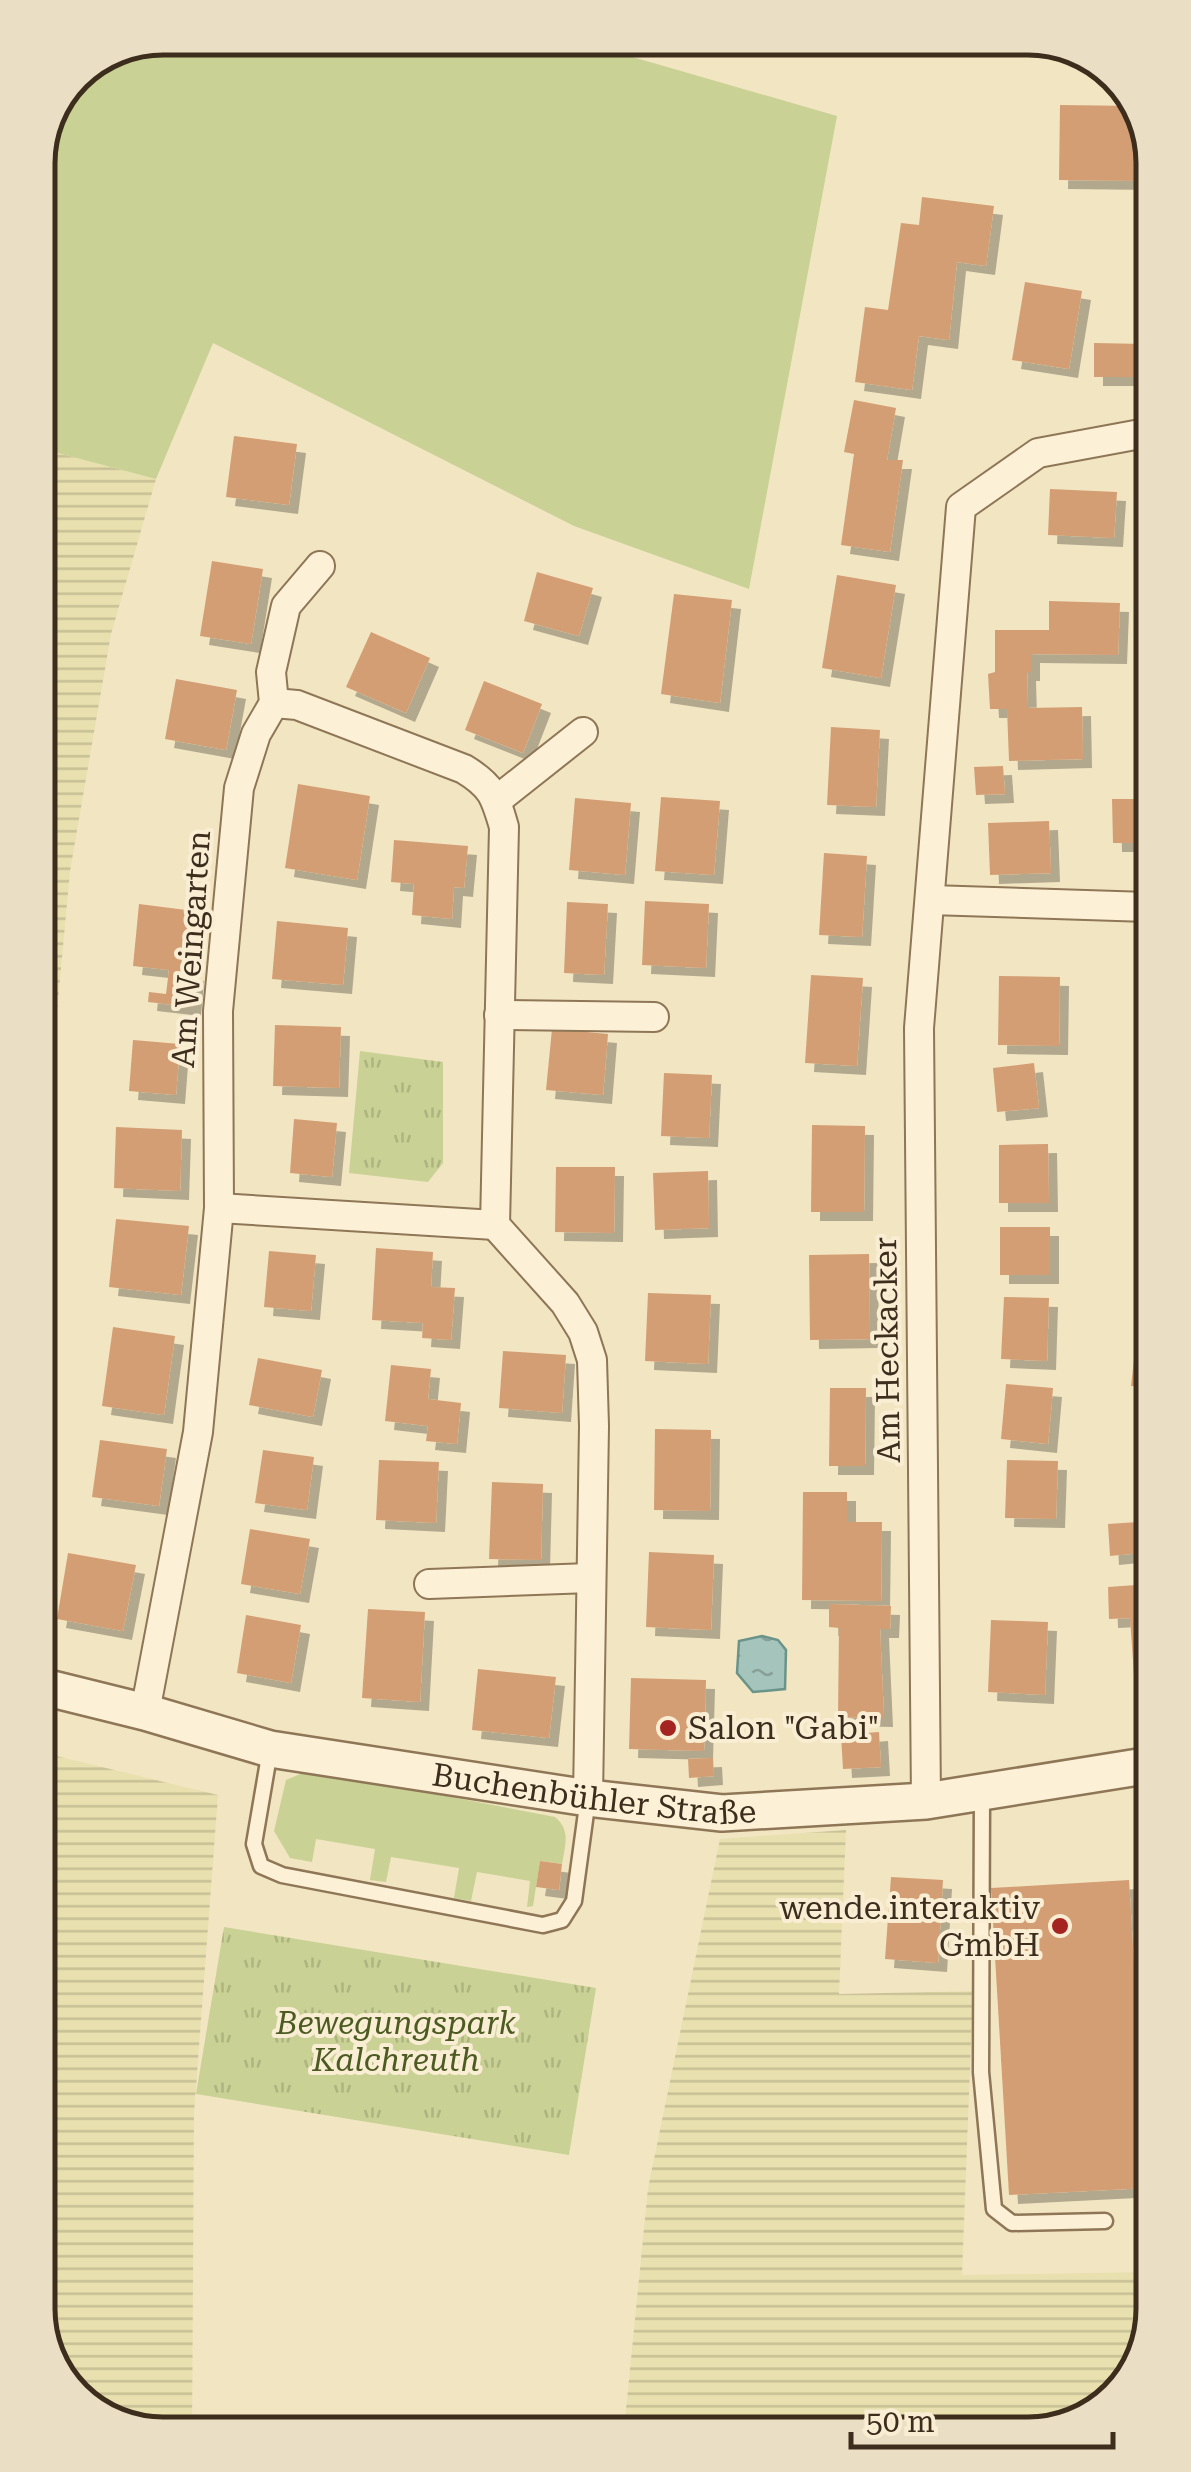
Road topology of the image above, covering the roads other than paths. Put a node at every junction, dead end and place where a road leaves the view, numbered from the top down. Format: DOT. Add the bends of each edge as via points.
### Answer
graph roads {
  1 [pos="1136,435"];
  2 [pos="320,566"];
  3 [pos="274,703"];
  4 [pos="584,732"];
  5 [pos="497,800"];
  6 [pos="930,900"];
  7 [pos="1136,907"];
  8 [pos="499,1015"];
  9 [pos="654,1017"];
  10 [pos="219,1208"];
  11 [pos="495,1225"];
  12 [pos="590,1578"];
  13 [pos="429,1584"];
  14 [pos="55,1690"];
  15 [pos="145,1712"];
  16 [pos="270,1749"];
  17 [pos="1136,1767"];
  18 [pos="982,1792"];
  19 [pos="588,1798"];
  20 [pos="926,1800"];
  21 [pos="1106,2220"];
  1 -- 6 [label="street, Am Heckacker" via="1038,453 961,507"];
  2 -- 3 [label="street, Am Weingarten" via="286,606 271,672"];
  3 -- 5 [label="street" via="464,769"];
  3 -- 10 [label="street, Am Weingarten" via="239,788 230,866 218,1011"];
  4 -- 5 [label="street"];
  5 -- 8 [label="street" via="504,827"];
  6 -- 7 [label="street"];
  6 -- 20 [label="street, Am Heckacker" via="919,1028"];
  8 -- 9 [label="street"];
  8 -- 11 [label="street"];
  10 -- 11 [label="street"];
  10 -- 15 [label="street, Am Weingarten" via="198,1432"];
  11 -- 12 [label="street" via="564,1303 592,1360"];
  12 -- 13 [label="street"];
  12 -- 19 [label="street"];
  14 -- 15 [label="street, Buchenbühler Straße"];
  15 -- 16 [label="street, Buchenbühler Straße"];
  16 -- 19 [label="street, Buchenbühler Straße"];
  16 -- 19 [label="lane" via="254,1844 262,1866 543,1925 562,1920 574,1901"];
  17 -- 18 [label="street, Buchenbühler Straße"];
  18 -- 20 [label="street, Buchenbühler Straße"];
  18 -- 21 [label="lane" via="981,2072 994,2209 1012,2223"];
  19 -- 20 [label="street, Buchenbühler Straße" via="722,1812"];
}
